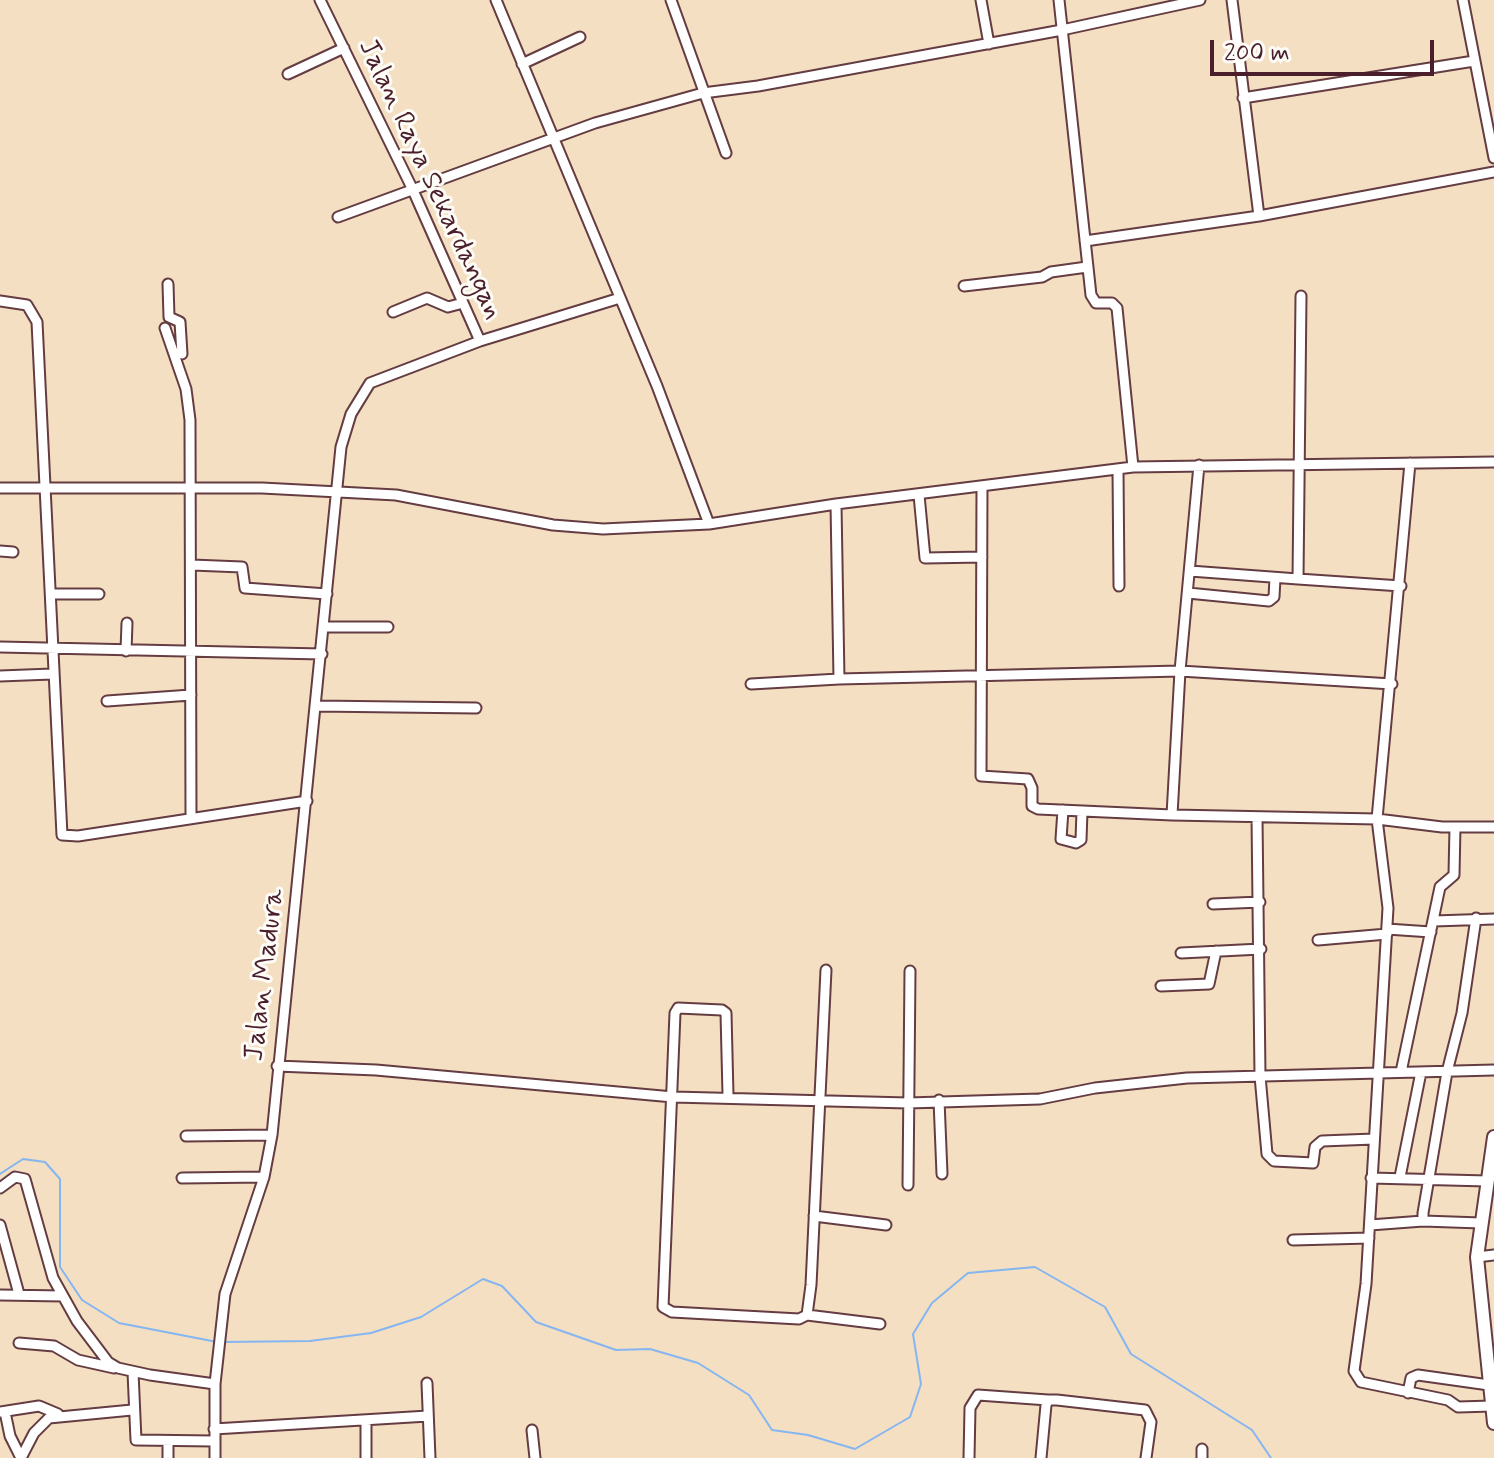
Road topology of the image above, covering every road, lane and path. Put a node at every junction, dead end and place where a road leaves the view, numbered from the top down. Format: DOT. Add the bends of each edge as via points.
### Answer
graph roads {
  1 [pos="320,0"];
  2 [pos="496,0"];
  3 [pos="671,0"];
  4 [pos="981,0"];
  5 [pos="1059,0"];
  6 [pos="1200,0"];
  7 [pos="1232,0"];
  8 [pos="1463,0"];
  9 [pos="1062,30"];
  10 [pos="580,37"];
  11 [pos="989,44"];
  12 [pos="344,48"];
  13 [pos="1474,61"];
  14 [pos="522,64"];
  15 [pos="288,74"];
  16 [pos="703,93"];
  17 [pos="1494,96"];
  18 [pos="1243,98"];
  19 [pos="1482,98"];
  20 [pos="553,138"];
  21 [pos="726,153"];
  22 [pos="1494,158"];
  23 [pos="1494,172"];
  24 [pos="412,188"];
  25 [pos="1259,216"];
  26 [pos="338,217"];
  27 [pos="1085,241"];
  28 [pos="1087,267"];
  29 [pos="168,284"];
  30 [pos="964,286"];
  31 [pos="1301,296"];
  32 [pos="620,298"];
  33 [pos="0,301"];
  34 [pos="463,303"];
  35 [pos="393,312"];
  36 [pos="165,328"];
  37 [pos="480,341"];
  38 [pos="182,354"];
  39 [pos="1301,462"];
  40 [pos="1494,462"];
  41 [pos="1410,463"];
  42 [pos="1199,465"];
  43 [pos="1133,467"];
  44 [pos="1118,469"];
  45 [pos="982,486"];
  46 [pos="0,488"];
  47 [pos="43,488"];
  48 [pos="193,490"];
  49 [pos="336,491"];
  50 [pos="919,495"];
  51 [pos="836,504"];
  52 [pos="709,524"];
  53 [pos="0,551"];
  54 [pos="13,552"];
  55 [pos="982,557"];
  56 [pos="192,565"];
  57 [pos="1190,571"];
  58 [pos="1275,578"];
  59 [pos="1298,579"];
  60 [pos="1119,586"];
  61 [pos="1401,586"];
  62 [pos="1188,593"];
  63 [pos="52,594"];
  64 [pos="99,594"];
  65 [pos="327,594"];
  66 [pos="127,623"];
  67 [pos="324,627"];
  68 [pos="388,627"];
  69 [pos="0,647"];
  70 [pos="51,649"];
  71 [pos="126,651"];
  72 [pos="192,654"];
  73 [pos="322,654"];
  74 [pos="1180,671"];
  75 [pos="52,674"];
  76 [pos="0,676"];
  77 [pos="980,678"];
  78 [pos="839,679"];
  79 [pos="751,684"];
  80 [pos="1392,684"];
  81 [pos="191,695"];
  82 [pos="107,701"];
  83 [pos="317,706"];
  84 [pos="476,708"];
  85 [pos="307,801"];
  86 [pos="1063,810"];
  87 [pos="1082,811"];
  88 [pos="1172,815"];
  89 [pos="1257,817"];
  90 [pos="191,818"];
  91 [pos="1377,819"];
  92 [pos="1455,827"];
  93 [pos="1494,827"];
  94 [pos="1260,902"];
  95 [pos="1213,904"];
  96 [pos="1476,918"];
  97 [pos="1494,919"];
  98 [pos="1434,921"];
  99 [pos="1387,931"];
  100 [pos="1431,932"];
  101 [pos="1318,940"];
  102 [pos="1261,949"];
  103 [pos="1216,951"];
  104 [pos="1181,953"];
  105 [pos="826,970"];
  106 [pos="910,971"];
  107 [pos="1161,986"];
  108 [pos="277,1066"];
  109 [pos="1494,1070"];
  110 [pos="1377,1071"];
  111 [pos="1401,1072"];
  112 [pos="1421,1072"];
  113 [pos="1447,1072"];
  114 [pos="1260,1076"];
  115 [pos="728,1095"];
  116 [pos="673,1097"];
  117 [pos="821,1100"];
  118 [pos="939,1100"];
  119 [pos="908,1103"];
  120 [pos="272,1135"];
  121 [pos="186,1136"];
  122 [pos="1494,1137"];
  123 [pos="1374,1139"];
  124 [pos="942,1174"];
  125 [pos="264,1177"];
  126 [pos="1400,1177"];
  127 [pos="1427,1177"];
  128 [pos="182,1178"];
  129 [pos="1371,1178"];
  130 [pos="1487,1181"];
  131 [pos="908,1185"];
  132 [pos="0,1188"];
  133 [pos="814,1216"];
  134 [pos="1423,1221"];
  135 [pos="1481,1223"];
  136 [pos="0,1225"];
  137 [pos="886,1225"];
  138 [pos="1370,1225"];
  139 [pos="1369,1238"];
  140 [pos="1293,1240"];
  141 [pos="1494,1255"];
  142 [pos="1477,1257"];
  143 [pos="19,1294"];
  144 [pos="0,1295"];
  145 [pos="63,1296"];
  146 [pos="807,1315"];
  147 [pos="880,1324"];
  148 [pos="19,1343"];
  149 [pos="1489,1347"];
  150 [pos="118,1368"];
  151 [pos="133,1372"];
  152 [pos="427,1383"];
  153 [pos="215,1384"];
  154 [pos="1489,1385"];
  155 [pos="1408,1393"];
  156 [pos="1048,1400"];
  157 [pos="1492,1406"];
  158 [pos="132,1410"];
  159 [pos="3,1412"];
  160 [pos="58,1414"];
  161 [pos="428,1416"];
  162 [pos="366,1420"];
  163 [pos="1494,1423"];
  164 [pos="214,1429"];
  165 [pos="532,1430"];
  166 [pos="168,1441"];
  167 [pos="214,1441"];
  168 [pos="21,1458"];
  169 [pos="168,1458"];
  170 [pos="215,1458"];
  171 [pos="366,1458"];
  172 [pos="430,1458"];
  173 [pos="535,1458"];
  174 [pos="969,1458"];
  175 [pos="1041,1458"];
  176 [pos="1146,1458"];
  1 -- 12 [label="street, Jalan Raya Sekardangan"];
  2 -- 14 [label="street"];
  3 -- 16 [label="street"];
  4 -- 11 [label="street"];
  5 -- 9 [label="street"];
  6 -- 9 [label="street"];
  7 -- 18 [label="street"];
  8 -- 13 [label="street"];
  9 -- 11 [label="street"];
  9 -- 27 [label="street"];
  10 -- 14 [label="street"];
  11 -- 16 [label="street"];
  12 -- 15 [label="street"];
  12 -- 24 [label="street, Jalan Raya Sekardangan"];
  13 -- 18 [label="street"];
  13 -- 19 [label="street"];
  14 -- 20 [label="street"];
  16 -- 20 [label="street"];
  16 -- 21 [label="street"];
  17 -- 19 [label="street"];
  18 -- 25 [label="street"];
  19 -- 22 [label="street"];
  20 -- 24 [label="street"];
  20 -- 32 [label="street"];
  23 -- 25 [label="street"];
  24 -- 26 [label="street"];
  24 -- 34 [label="street, Jalan Raya Sekardangan"];
  25 -- 27 [label="street"];
  27 -- 28 [label="street"];
  28 -- 30 [label="street"];
  28 -- 43 [label="street" via="1092,299 1117,308"];
  29 -- 38 [label="street" via="169,317 180,322"];
  31 -- 39 [label="street"];
  32 -- 37 [label="street"];
  32 -- 52 [label="street"];
  33 -- 47 [label="street" via="27,305 37,322"];
  34 -- 35 [label="street" via="448,307 427,298"];
  34 -- 37 [label="street, Jalan Raya Sekardangan"];
  36 -- 48 [label="street" via="186,389"];
  37 -- 49 [label="street, Jalan Raya Sekardangan" via="370,383 351,414"];
  39 -- 41 [label="street"];
  39 -- 42 [label="street"];
  39 -- 59 [label="street"];
  40 -- 41 [label="street"];
  41 -- 61 [label="street"];
  42 -- 43 [label="street"];
  42 -- 57 [label="street"];
  43 -- 44 [label="street"];
  44 -- 45 [label="street"];
  44 -- 60 [label="street"];
  45 -- 50 [label="street"];
  45 -- 55 [label="street"];
  46 -- 47 [label="street"];
  47 -- 48 [label="street"];
  47 -- 63 [label="street"];
  48 -- 49 [label="street"];
  48 -- 56 [label="street"];
  49 -- 52 [label="street" via="396,495 553,525 603,529"];
  49 -- 65 [label="street, Jalan Madura"];
  50 -- 51 [label="street"];
  50 -- 55 [label="street" via="924,557"];
  51 -- 52 [label="street"];
  51 -- 78 [label="street"];
  53 -- 54 [label="street"];
  55 -- 77 [label="street"];
  56 -- 65 [label="street" via="242,567 245,588"];
  56 -- 72 [label="street"];
  57 -- 58 [label="street"];
  57 -- 62 [label="street"];
  58 -- 59 [label="street"];
  58 -- 62 [label="street" via="1269,601"];
  59 -- 61 [label="street"];
  61 -- 80 [label="street"];
  62 -- 74 [label="street"];
  63 -- 64 [label="street"];
  63 -- 70 [label="street"];
  65 -- 67 [label="street, Jalan Madura"];
  66 -- 71 [label="street"];
  67 -- 68 [label="street"];
  67 -- 73 [label="street, Jalan Madura"];
  69 -- 70 [label="street"];
  70 -- 71 [label="street"];
  70 -- 75 [label="street"];
  71 -- 72 [label="street"];
  72 -- 73 [label="street"];
  72 -- 81 [label="street"];
  73 -- 83 [label="street, Jalan Madura"];
  74 -- 77 [label="street"];
  74 -- 80 [label="street"];
  74 -- 88 [label="street"];
  75 -- 76 [label="street"];
  75 -- 90 [label="street" via="62,835"];
  77 -- 78 [label="street"];
  77 -- 86 [label="street" via="981,776 1028,779 1034,808"];
  78 -- 79 [label="street"];
  80 -- 91 [label="street"];
  81 -- 82 [label="street"];
  81 -- 90 [label="street"];
  83 -- 84 [label="street"];
  83 -- 85 [label="street, Jalan Madura"];
  85 -- 90 [label="street"];
  85 -- 108 [label="street, Jalan Madura"];
  86 -- 87 [label="street"];
  86 -- 87 [label="street" via="1061,839 1076,843 1081,840"];
  87 -- 88 [label="street"];
  88 -- 89 [label="street"];
  89 -- 91 [label="street"];
  89 -- 94 [label="street"];
  91 -- 92 [label="street"];
  91 -- 99 [label="street"];
  92 -- 93 [label="street"];
  92 -- 98 [label="street" via="1454,875 1441,886"];
  94 -- 95 [label="street"];
  94 -- 102 [label="street"];
  96 -- 97 [label="street"];
  96 -- 98 [label="street"];
  96 -- 113 [label="street"];
  98 -- 100 [label="street"];
  99 -- 100 [label="street"];
  99 -- 101 [label="street"];
  99 -- 110 [label="street"];
  100 -- 111 [label="street"];
  102 -- 103 [label="street"];
  102 -- 114 [label="street"];
  103 -- 104 [label="street"];
  103 -- 107 [label="street" via="1209,984"];
  105 -- 117 [label="street"];
  106 -- 119 [label="street"];
  108 -- 116 [label="street"];
  108 -- 120 [label="street, Jalan Madura"];
  109 -- 113 [label="street"];
  110 -- 111 [label="street"];
  110 -- 114 [label="street"];
  110 -- 123 [label="street"];
  111 -- 112 [label="street"];
  112 -- 113 [label="street"];
  112 -- 126 [label="street"];
  113 -- 127 [label="street"];
  114 -- 118 [label="street" via="1095,1088 1040,1099"];
  114 -- 123 [label="street" via="1262,1131 1271,1159 1313,1163 1315,1147 1322,1141"];
  115 -- 116 [label="street"];
  115 -- 116 [label="street" via="726,1013 680,1008 675,1013"];
  115 -- 117 [label="street"];
  116 -- 146 [label="street" via="663,1307 672,1312 788,1320"];
  117 -- 119 [label="street"];
  117 -- 133 [label="street"];
  118 -- 119 [label="street"];
  118 -- 124 [label="street"];
  119 -- 131 [label="street"];
  120 -- 121 [label="street"];
  120 -- 125 [label="street, Jalan Madura"];
  122 -- 130 [label="main road"];
  123 -- 129 [label="street"];
  125 -- 128 [label="street"];
  125 -- 153 [label="street, Jalan Madura" via="225,1294"];
  126 -- 127 [label="street"];
  126 -- 129 [label="street"];
  127 -- 130 [label="street"];
  127 -- 134 [label="street"];
  129 -- 138 [label="street"];
  130 -- 135 [label="main road"];
  132 -- 145 [label="street" via="15,1177 25,1179 44,1253"];
  133 -- 137 [label="street"];
  133 -- 146 [label="street"];
  134 -- 135 [label="street"];
  134 -- 138 [label="street"];
  135 -- 142 [label="main road"];
  136 -- 143 [label="street"];
  138 -- 139 [label="street"];
  139 -- 140 [label="street"];
  139 -- 155 [label="street" via="1354,1371 1361,1382"];
  141 -- 142 [label="street"];
  142 -- 149 [label="main road"];
  143 -- 144 [label="street"];
  143 -- 145 [label="street"];
  145 -- 150 [label="street" via="99,1352"];
  146 -- 147 [label="street"];
  148 -- 150 [label="street" via="54,1346 78,1360"];
  149 -- 154 [label="main road"];
  150 -- 151 [label="street"];
  151 -- 153 [label="street"];
  151 -- 158 [label="street"];
  152 -- 161 [label="street"];
  153 -- 164 [label="street, Jalan Madura"];
  154 -- 155 [label="street" via="1418,1375 1411,1378"];
  154 -- 157 [label="main road"];
  155 -- 157 [label="street" via="1448,1400 1458,1407"];
  156 -- 174 [label="street" via="978,1395 970,1408"];
  156 -- 175 [label="street"];
  156 -- 176 [label="street" via="1145,1410 1151,1422"];
  157 -- 163 [label="main road"];
  158 -- 160 [label="street"];
  158 -- 166 [label="street" via="136,1440"];
  159 -- 160 [label="street" via="39,1406"];
  159 -- 168 [label="street"];
  160 -- 168 [label="street" via="42,1424"];
  161 -- 162 [label="street"];
  161 -- 172 [label="street"];
  162 -- 164 [label="street"];
  162 -- 171 [label="street"];
  164 -- 167 [label="street, Jalan Madura"];
  165 -- 173 [label="street"];
  166 -- 167 [label="street"];
  166 -- 169 [label="street"];
  167 -- 170 [label="street, Jalan Madura"];
}
